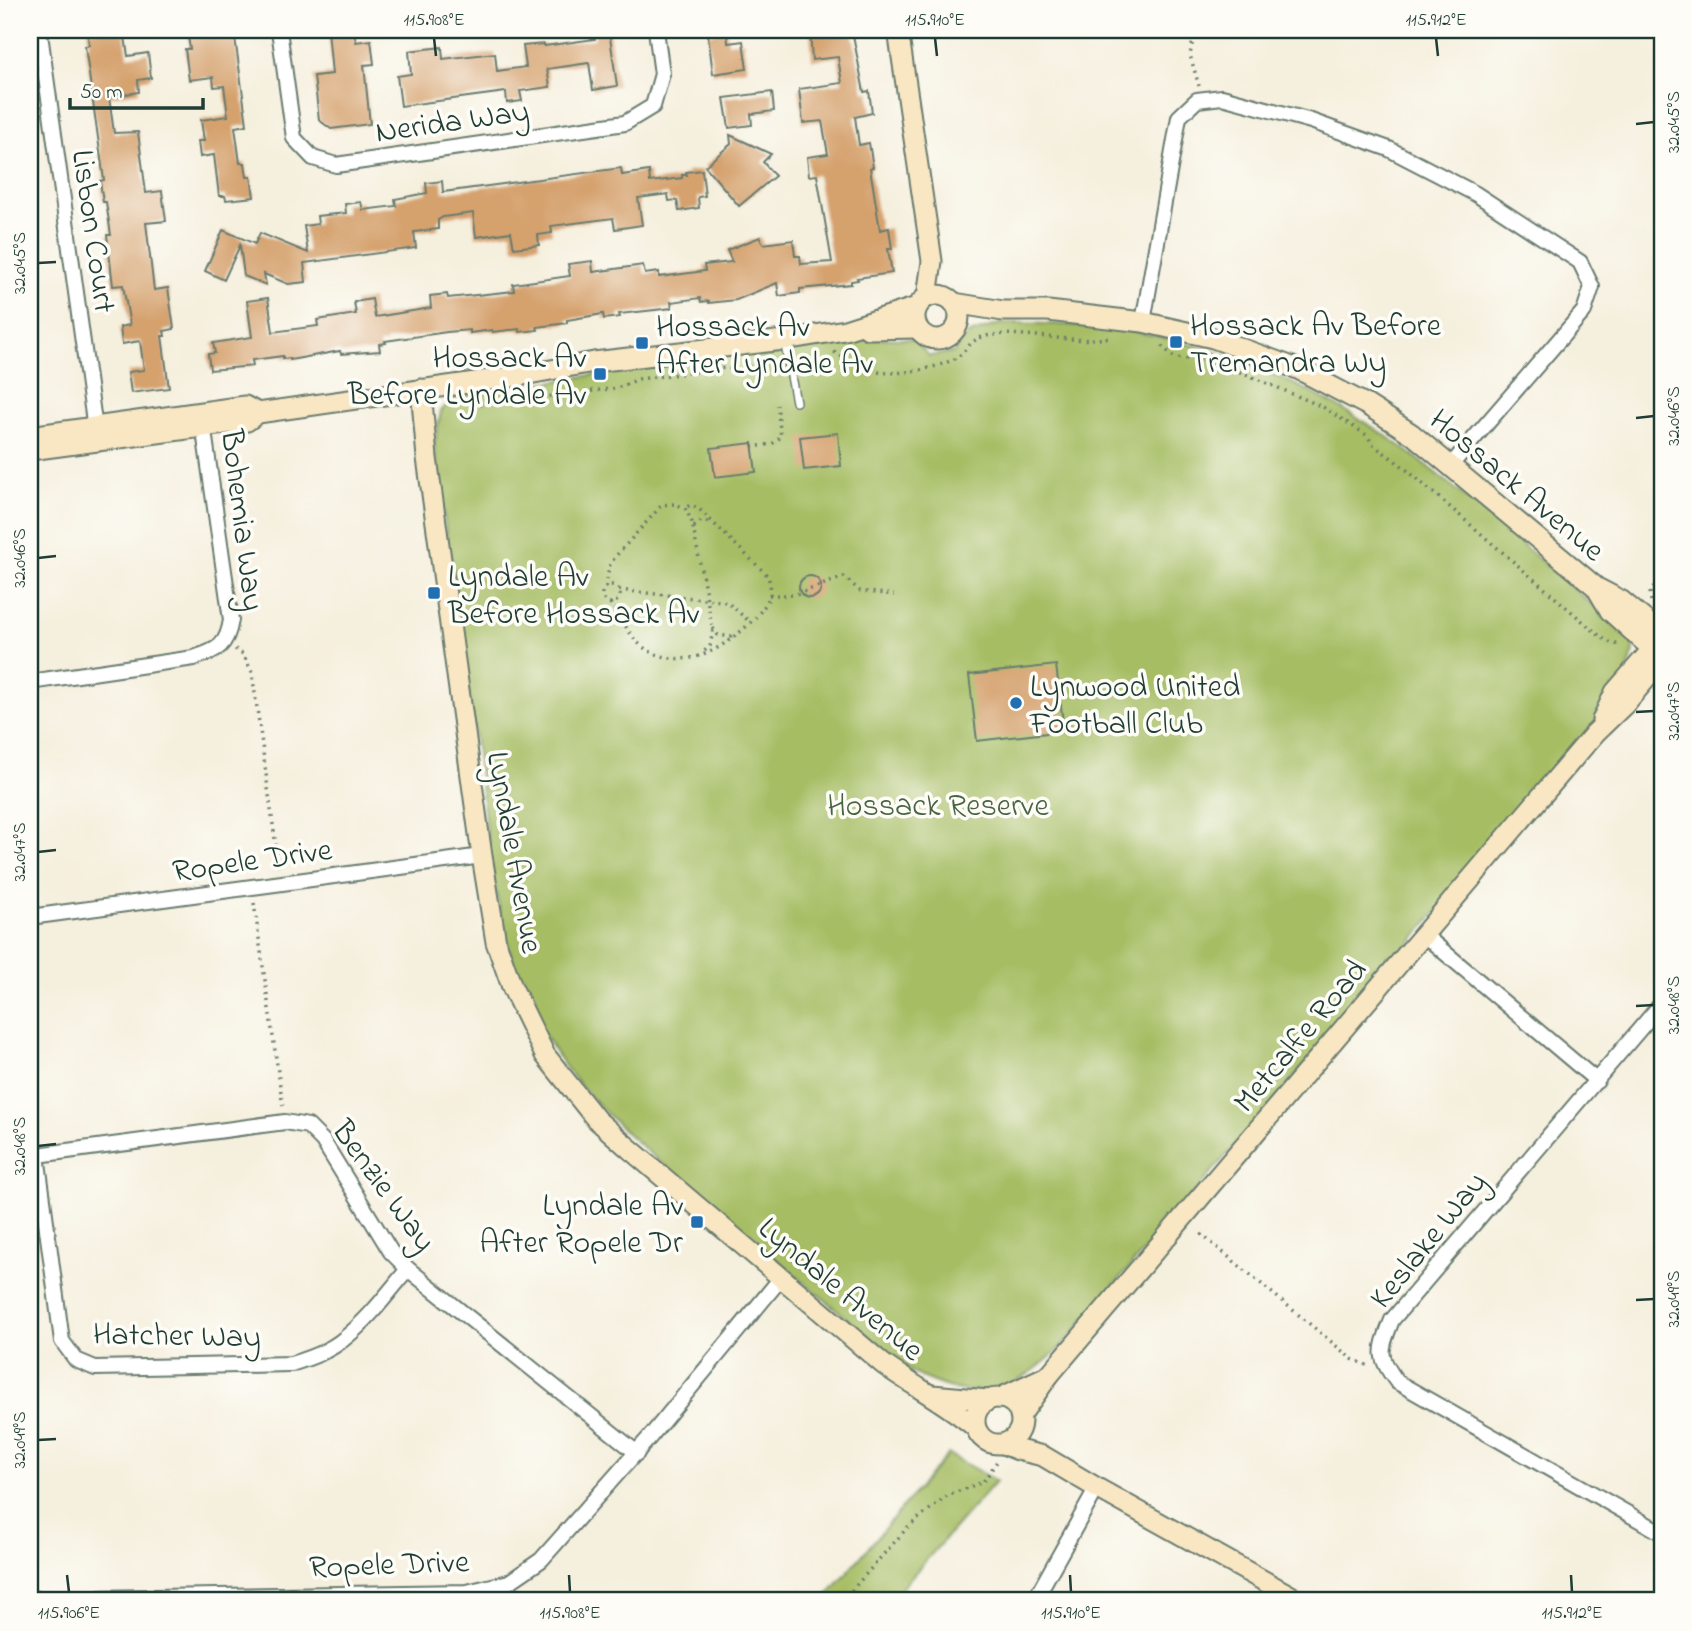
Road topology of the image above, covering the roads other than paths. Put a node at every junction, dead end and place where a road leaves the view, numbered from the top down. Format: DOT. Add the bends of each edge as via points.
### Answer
graph roads {
  1 [pos="35,30"];
  2 [pos="279,30"];
  3 [pos="656,30"];
  4 [pos="898,30"];
  5 [pos="932,261"];
  6 [pos="951,300"];
  7 [pos="922,302"];
  8 [pos="1003,311"];
  9 [pos="1143,322"];
  10 [pos="958,325"];
  11 [pos="917,328"];
  12 [pos="845,330"];
  13 [pos="784,340"];
  14 [pos="421,389"];
  15 [pos="796,402"];
  16 [pos="203,420"];
  17 [pos="95,434"];
  18 [pos="30,436"];
  19 [pos="30,450"];
  20 [pos="1451,465"];
  21 [pos="1660,648"];
  22 [pos="30,681"];
  23 [pos="482,856"];
  24 [pos="30,917"];
  25 [pos="1424,934"];
  26 [pos="1662,1003"];
  27 [pos="1597,1082"];
  28 [pos="33,1155"];
  29 [pos="408,1269"];
  30 [pos="781,1278"];
  31 [pos="1049,1375"];
  32 [pos="931,1395"];
  33 [pos="994,1399"];
  34 [pos="1020,1420"];
  35 [pos="975,1427"];
  36 [pos="636,1453"];
  37 [pos="1006,1453"];
  38 [pos="1044,1456"];
  39 [pos="1097,1488"];
  40 [pos="1662,1533"];
  41 [pos="30,1600"];
  42 [pos="1034,1601"];
  43 [pos="1300,1601"];
  1 -- 17 [label="street, Lisbon Court" via="41,41"];
  2 -- 3 [label="street, Nerida Way" via="295,138 313,158 336,165 625,123 653,106 662,74"];
  4 -- 5 [label="street"];
  5 -- 6 [label="street"];
  5 -- 7 [label="street"];
  6 -- 7 [label="street, Hossack Avenue" via="941,296"];
  6 -- 8 [label="street, Hossack Avenue"];
  6 -- 10 [label="street" via="959,313"];
  7 -- 11 [label="street"];
  7 -- 12 [label="street, Hossack Avenue"];
  8 -- 9 [label="street, Hossack Avenue" via="1048,311"];
  8 -- 10 [label="street, Hossack Avenue"];
  9 -- 20 [label="street, Hossack Avenue" via="1213,338 1298,369 1367,405"];
  9 -- 20 [label="street" via="1179,117 1196,100 1222,97 1311,121 1389,149 1476,194 1580,262 1592,287 1584,311"];
  10 -- 11 [label="street, Hossack Avenue" via="950,336 936,340"];
  11 -- 12 [label="street, Hossack Avenue"];
  12 -- 13 [label="street, Hossack Avenue"];
  13 -- 14 [label="street, Hossack Avenue" via="594,362"];
  13 -- 15 [label="lane"];
  14 -- 16 [label="street, Hossack Avenue" via="258,413 247,421"];
  14 -- 23 [label="street, Lyndale Avenue"];
  16 -- 17 [label="street, Hossack Avenue"];
  16 -- 22 [label="street, Bohemia Way" via="231,620 229,636 211,653 194,659"];
  17 -- 18 [label="street, Hossack Avenue"];
  17 -- 19 [label="street, Hossack Avenue"];
  20 -- 21 [label="street, Hossack Avenue" via="1597,588 1610,611 1639,625"];
  21 -- 25 [label="street, Metcalfe Road" via="1624,705"];
  23 -- 24 [label="street, Ropele Drive"];
  23 -- 30 [label="street, Lyndale Avenue" via="496,942 545,1055 596,1119"];
  25 -- 27 [label="street"];
  25 -- 31 [label="street, Metcalfe Road"];
  26 -- 27 [label="street, Keslake Way"];
  27 -- 40 [label="street, Keslake Way" via="1391,1320 1382,1346 1383,1363 1397,1382"];
  28 -- 29 [label="street, Benzie Way" via="285,1122 308,1126 323,1142 391,1252"];
  28 -- 29 [label="street, Hatcher Way" via="62,1341 76,1360 95,1368 291,1364 344,1340"];
  29 -- 36 [label="street, Benzie Way"];
  30 -- 32 [label="street, Lyndale Avenue" via="883,1364"];
  30 -- 36 [label="street, Ropele Drive"];
  31 -- 33 [label="street, Metcalfe Road"];
  31 -- 34 [label="street, Metcalfe Road"];
  32 -- 33 [label="street, Lyndale Avenue"];
  32 -- 35 [label="street, Lyndale Avenue"];
  33 -- 34 [label="street, Lyndale Avenue" via="1013,1404"];
  33 -- 35 [label="street" via="978,1409"];
  34 -- 37 [label="street"];
  34 -- 38 [label="street, Lyndale Avenue"];
  35 -- 37 [label="street, Lyndale Avenue" via="983,1439"];
  36 -- 41 [label="street, Ropele Drive" via="541,1560 509,1581 467,1592"];
  37 -- 38 [label="street, Lyndale Avenue" via="1018,1450"];
  38 -- 39 [label="street, Lyndale Avenue"];
  39 -- 42 [label="street"];
  39 -- 43 [label="street, Lyndale Avenue"];
}
